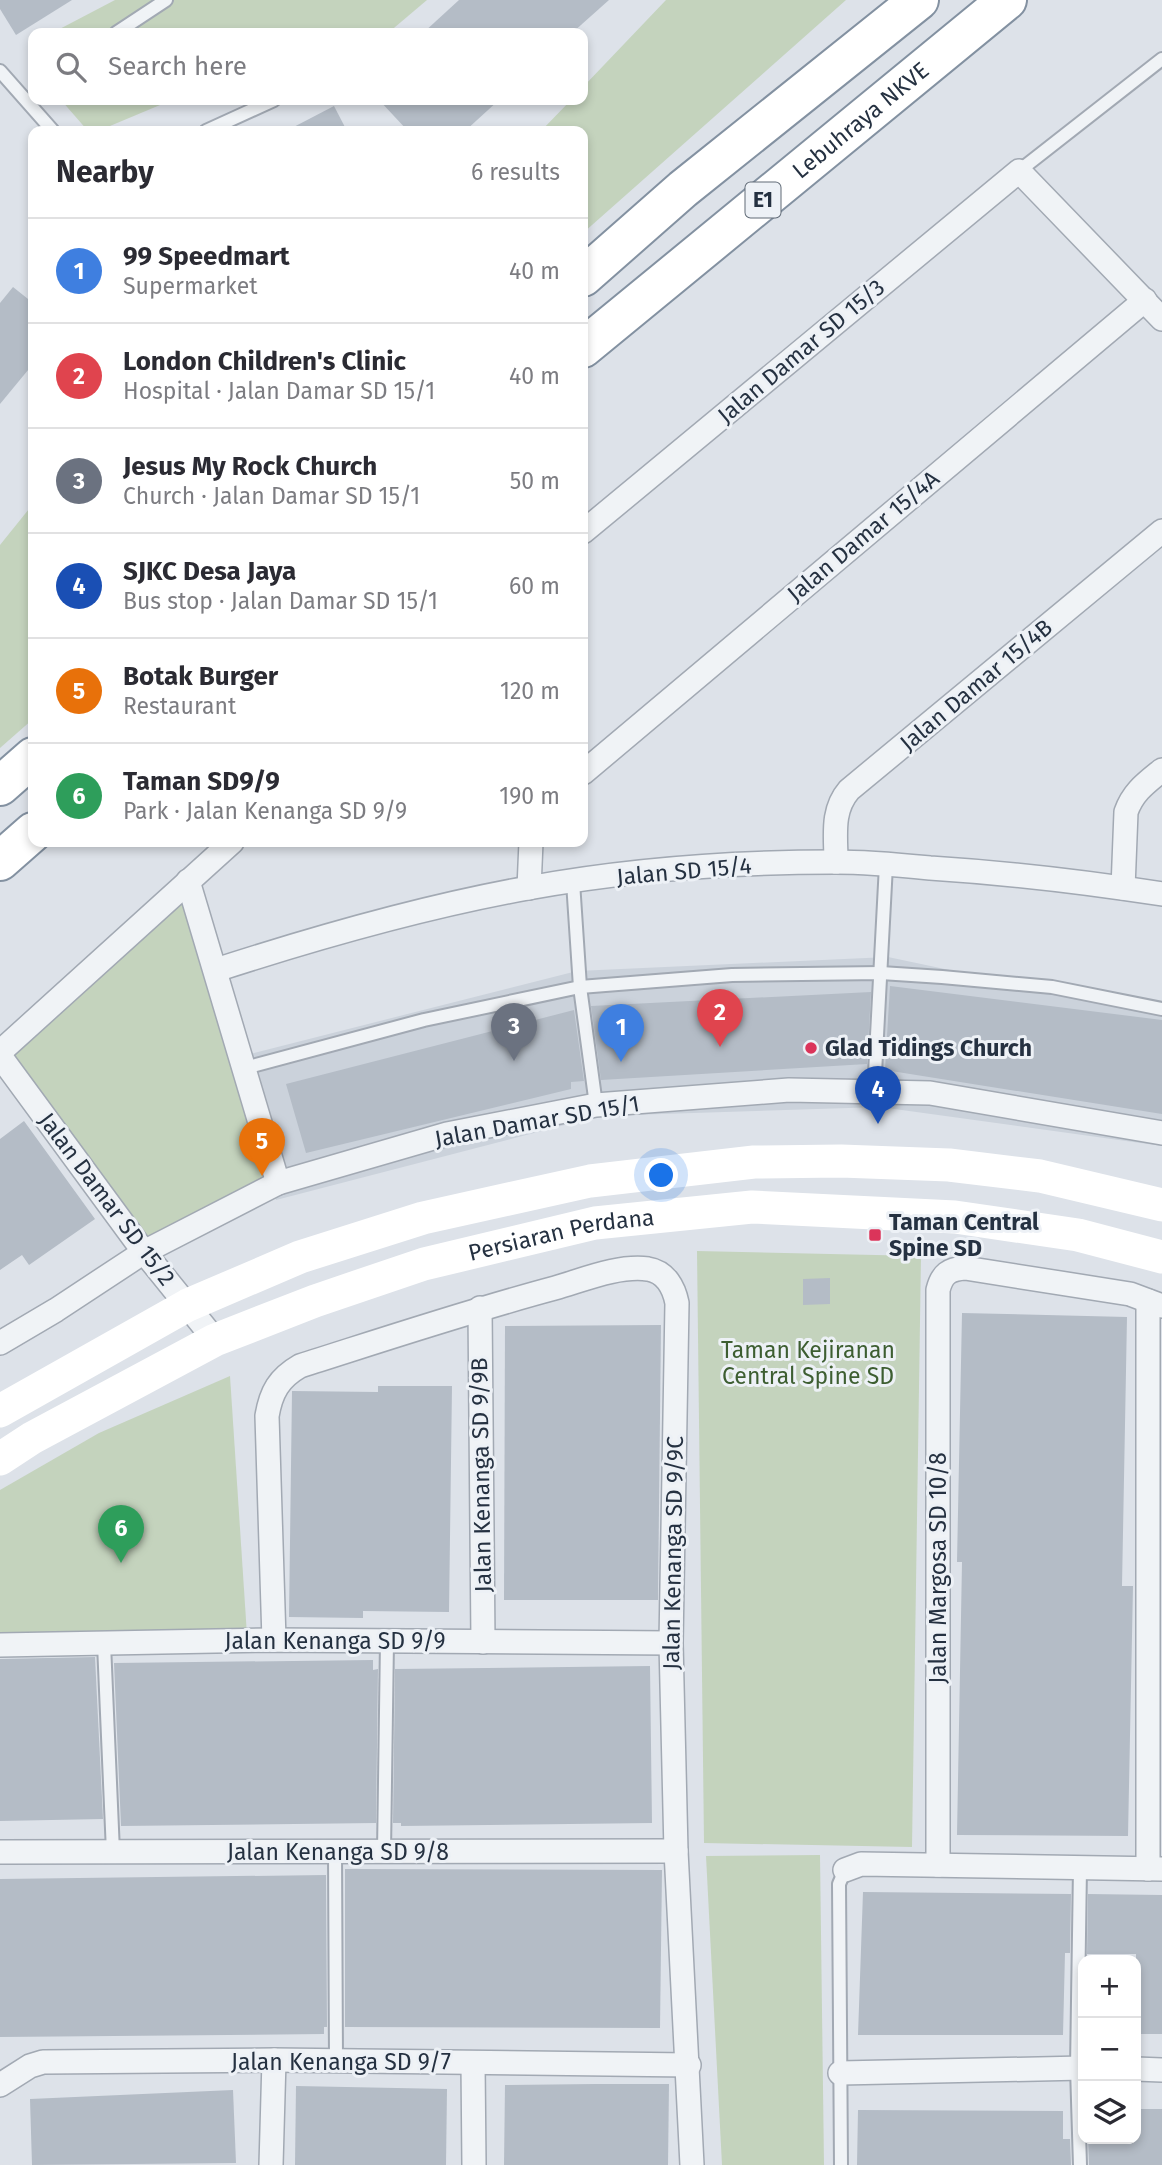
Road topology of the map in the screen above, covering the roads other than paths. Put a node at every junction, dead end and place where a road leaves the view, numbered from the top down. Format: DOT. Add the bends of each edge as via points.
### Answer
graph roads {
  1 [pos="166,0"];
  2 [pos="919,0"];
  3 [pos="1007,0"];
  4 [pos="124,28"];
  5 [pos="1162,59"];
  6 [pos="0,71"];
  7 [pos="28,92"];
  8 [pos="36,105"];
  9 [pos="264,105"];
  10 [pos="50,126"];
  11 [pos="217,126"];
  12 [pos="1019,171"];
  13 [pos="588,273"];
  14 [pos="1145,300"];
  15 [pos="1162,319"];
  16 [pos="588,344"];
  17 [pos="588,528"];
  18 [pos="1162,531"];
  19 [pos="28,761"];
  20 [pos="588,769"];
  21 [pos="1162,770"];
  22 [pos="0,786"];
  23 [pos="28,836"];
  24 [pos="531,847"];
  25 [pos="225,848"];
  26 [pos="0,861"];
  27 [pos="836,862"];
  28 [pos="886,865"];
  29 [pos="188,881"];
  30 [pos="573,882"];
  31 [pos="529,888"];
  32 [pos="1123,888"];
  33 [pos="1162,894"];
  34 [pos="216,970"];
  35 [pos="881,973"];
  36 [pos="580,986"];
  37 [pos="1162,1009"];
  38 [pos="0,1054"];
  39 [pos="246,1068"];
  40 [pos="874,1092"];
  41 [pos="596,1105"];
  42 [pos="1162,1133"];
  43 [pos="590,1181"];
  44 [pos="278,1183"];
  45 [pos="1162,1205"];
  46 [pos="595,1223"];
  47 [pos="144,1252"];
  48 [pos="1162,1257"];
  49 [pos="1155,1304"];
  50 [pos="188,1306"];
  51 [pos="480,1308"];
  52 [pos="215,1340"];
  53 [pos="0,1343"];
  54 [pos="0,1411"];
  55 [pos="0,1459"];
  56 [pos="274,1640"];
  57 [pos="387,1641"];
  58 [pos="483,1642"];
  59 [pos="671,1643"];
  60 [pos="104,1644"];
  61 [pos="0,1645"];
  62 [pos="676,1851"];
  63 [pos="0,1852"];
  64 [pos="113,1852"];
  65 [pos="335,1852"];
  66 [pos="384,1852"];
  67 [pos="939,1865"];
  68 [pos="1080,1868"];
  69 [pos="1155,1869"];
  70 [pos="845,1870"];
  71 [pos="1080,2018"];
  72 [pos="274,2060"];
  73 [pos="336,2061"];
  74 [pos="473,2063"];
  75 [pos="689,2065"];
  76 [pos="1078,2068"];
  77 [pos="1141,2069"];
  78 [pos="1162,2070"];
  79 [pos="840,2073"];
  80 [pos="1080,2081"];
  81 [pos="0,2085"];
  82 [pos="271,2165"];
  83 [pos="474,2165"];
  84 [pos="692,2165"];
  85 [pos="841,2165"];
  86 [pos="1080,2165"];
  1 -- 4 [label="lane"];
  2 -- 13 [label="highway, E1" via="683,189"];
  3 -- 16 [label="highway, Lebuhraya NKVE / E1"];
  5 -- 12 [label="lane"];
  6 -- 7 [label="lane"];
  8 -- 10 [label="lane"];
  9 -- 11 [label="lane"];
  12 -- 14 [label="street"];
  12 -- 17 [label="street, Jalan Damar SD 15/3"];
  14 -- 15 [label="street"];
  14 -- 20 [label="street, Jalan Damar 15/4A"];
  18 -- 27 [label="street, Jalan Damar 15/4B" via="849,790 836,814"];
  19 -- 22 [label="highway"];
  21 -- 32 [label="street" via="1138,789 1126,812"];
  23 -- 26 [label="highway"];
  24 -- 31 [label="street"];
  25 -- 29 [label="street"];
  27 -- 28 [label="street, Jalan SD 15/4"];
  27 -- 30 [label="street, Jalan SD 15/4" via="734,866"];
  28 -- 32 [label="street, Jalan SD 15/4"];
  28 -- 35 [label="lane"];
  29 -- 34 [label="street"];
  29 -- 38 [label="street"];
  30 -- 31 [label="street, Jalan SD 15/4"];
  30 -- 36 [label="lane"];
  31 -- 34 [label="street, Jalan SD 15/4" via="339,931"];
  32 -- 33 [label="street, Jalan SD 15/4"];
  34 -- 39 [label="street"];
  35 -- 36 [label="lane" via="732,975"];
  35 -- 37 [label="lane" via="1052,986"];
  35 -- 40 [label="lane"];
  36 -- 39 [label="lane" via="424,1020"];
  36 -- 41 [label="lane"];
  38 -- 47 [label="street, Jalan Damar SD 15/2"];
  39 -- 44 [label="street"];
  40 -- 41 [label="street, Jalan Damar SD 15/1" via="789,1090"];
  40 -- 42 [label="street, Jalan Damar SD 15/1" via="930,1093"];
  41 -- 44 [label="street, Jalan Damar SD 15/1" via="447,1134"];
  43 -- 45 [label="main road, Persiaran Perdana" via="754,1162 935,1164 1040,1176"];
  43 -- 46 [label="main road"];
  43 -- 50 [label="main road, Persiaran Perdana" via="423,1218 300,1258"];
  44 -- 47 [label="street, Jalan Damar SD 15/1"];
  46 -- 48 [label="main road, Persiaran Perdana" via="752,1207 955,1217 1078,1235"];
  46 -- 52 [label="main road, Persiaran Perdana" via="424,1264"];
  47 -- 50 [label="street, Jalan Damar SD 15/2"];
  47 -- 53 [label="street, Jalan Damar SD 15/1"];
  49 -- 67 [label="street, Jalan Margosa SD 10/8" via="1130,1294 965,1268 954,1269 940,1280"];
  49 -- 69 [label="street"];
  50 -- 52 [label="street, Jalan Damar SD 15/2"];
  50 -- 54 [label="main road, Persiaran Perdana"];
  51 -- 56 [label="street" via="300,1366 277,1384 267,1416"];
  51 -- 58 [label="street, Jalan Kenanga SD 9/9B"];
  51 -- 59 [label="street, Jalan Kenanga SD 9/9C" via="617,1271 660,1273 675,1292"];
  52 -- 55 [label="main road, Persiaran Perdana"];
  56 -- 57 [label="street, Jalan Kenanga SD 9/9"];
  56 -- 60 [label="street, Jalan Kenanga SD 9/9"];
  57 -- 58 [label="street, Jalan Kenanga SD 9/9"];
  57 -- 66 [label="lane"];
  58 -- 59 [label="street, Jalan Kenanga SD 9/9"];
  59 -- 62 [label="street, Jalan Kenanga SD 9/9C"];
  60 -- 61 [label="street, Jalan Kenanga SD 9/9"];
  60 -- 64 [label="lane"];
  62 -- 66 [label="street, Jalan Kenanga SD 9/8"];
  62 -- 75 [label="street, Jalan Kenanga SD 9/9C"];
  63 -- 64 [label="street, Jalan Kenanga SD 9/8"];
  64 -- 65 [label="street, Jalan Kenanga SD 9/8"];
  65 -- 66 [label="street, Jalan Kenanga SD 9/8"];
  65 -- 73 [label="lane"];
  67 -- 68 [label="street"];
  67 -- 70 [label="street" via="860,1864"];
  68 -- 69 [label="street"];
  68 -- 71 [label="lane"];
  70 -- 79 [label="lane" via="839,1884"];
  72 -- 73 [label="street, Jalan Kenanga SD 9/7"];
  72 -- 81 [label="street, Jalan Kenanga SD 9/7" via="43,2062"];
  72 -- 82 [label="street"];
  73 -- 74 [label="street, Jalan Kenanga SD 9/7"];
  74 -- 75 [label="street, Jalan Kenanga SD 9/7"];
  74 -- 83 [label="street"];
  75 -- 84 [label="street, Jalan Kenanga SD 9/9C"];
  76 -- 79 [label="street"];
  77 -- 78 [label="street"];
  79 -- 85 [label="lane"];
  80 -- 86 [label="lane"];
}
